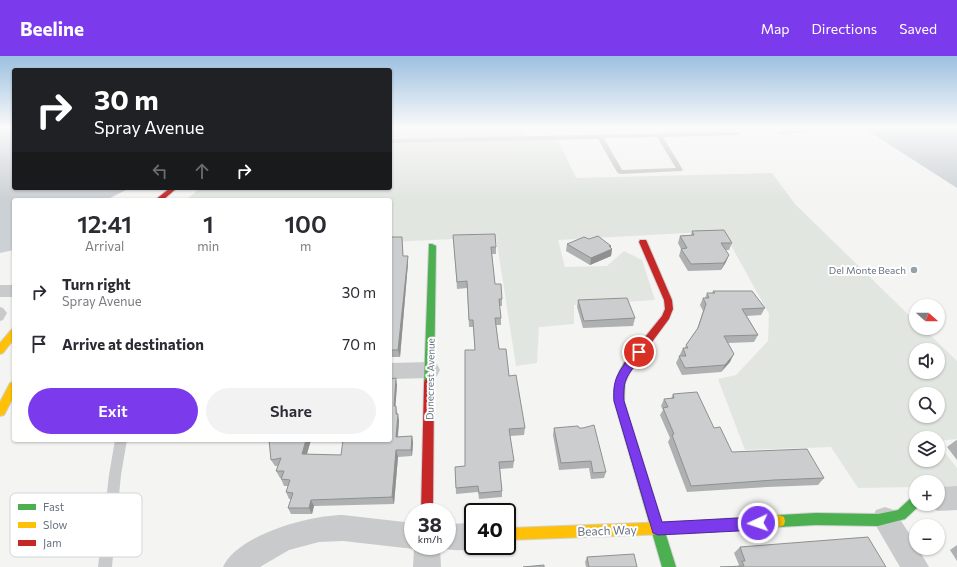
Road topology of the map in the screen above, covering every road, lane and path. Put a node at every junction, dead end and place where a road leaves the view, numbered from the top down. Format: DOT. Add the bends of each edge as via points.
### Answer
graph roads {
  1 [pos="608,151"];
  2 [pos="669,151"];
  3 [pos="172,190"];
  4 [pos="162,198"];
  5 [pos="643,242"];
  6 [pos="432,246"];
  7 [pos="0,291"];
  8 [pos="12,291"];
  9 [pos="0,310"];
  10 [pos="0,318"];
  11 [pos="12,335"];
  12 [pos="0,350"];
  13 [pos="430,370"];
  14 [pos="392,371"];
  15 [pos="12,390"];
  16 [pos="0,412"];
  17 [pos="121,442"];
  18 [pos="112,493"];
  19 [pos="957,498"];
  20 [pos="945,499"];
  21 [pos="427,503"];
  22 [pos="909,506"];
  23 [pos="885,519"];
  24 [pos="658,529"];
  25 [pos="516,534"];
  26 [pos="404,535"];
  27 [pos="427,555"];
  28 [pos="106,557"];
  29 [pos="105,567"];
  30 [pos="237,567"];
  31 [pos="426,567"];
  32 [pos="670,567"];
  33 [pos="915,567"];
  1 -- 2 [label="lane" via="620,172 680,170"];
  3 -- 4 [label="street"];
  5 -- 24 [label="street" via="668,300 669,309 666,317 621,376 618,388 619,401"];
  6 -- 13 [label="street, Dunecrest Avenue"];
  7 -- 8 [label="street"];
  9 -- 10 [label="lane"];
  11 -- 12 [label="street"];
  13 -- 14 [label="street"];
  13 -- 21 [label="street, Dunecrest Avenue"];
  15 -- 16 [label="street"];
  17 -- 18 [label="lane"];
  19 -- 20 [label="street"];
  22 -- 23 [label="street, Beach Way" via="903,514"];
  23 -- 24 [label="street, Beach Way" via="816,518"];
  23 -- 33 [label="street"];
  24 -- 25 [label="street, Beach Way"];
  24 -- 32 [label="street"];
  26 -- 30 [label="street" via="333,528 306,532 281,540 257,552"];
  27 -- 31 [label="street"];
  28 -- 29 [label="lane"];
}
